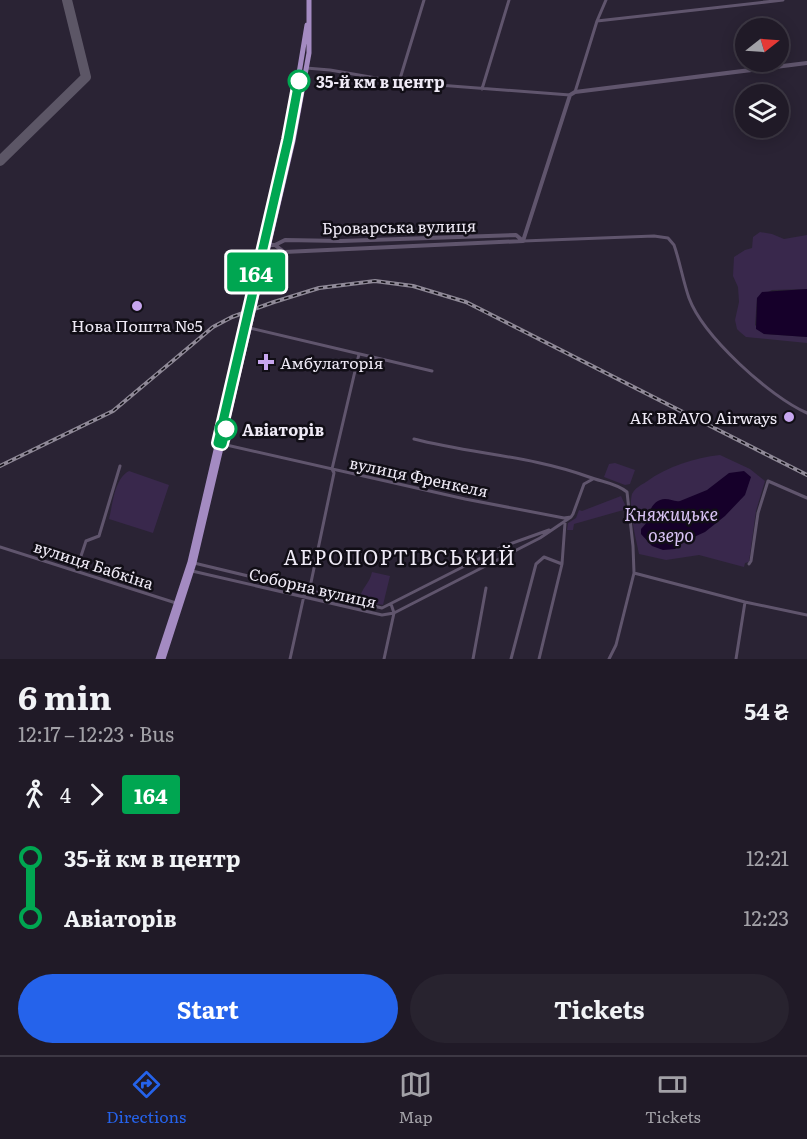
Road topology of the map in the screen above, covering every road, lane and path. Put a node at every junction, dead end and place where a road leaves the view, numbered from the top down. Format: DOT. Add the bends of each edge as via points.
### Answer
graph roads {
  1 [pos="309,0"];
  2 [pos="424,0"];
  3 [pos="509,0"];
  4 [pos="606,0"];
  5 [pos="783,0"];
  6 [pos="597,21"];
  7 [pos="807,63"];
  8 [pos="304,68"];
  9 [pos="399,82"];
  10 [pos="482,89"];
  11 [pos="574,92"];
  12 [pos="570,95"];
  13 [pos="523,241"];
  14 [pos="269,245"];
  15 [pos="249,327"];
  16 [pos="359,354"];
  17 [pos="432,371"];
  18 [pos="807,413"];
  19 [pos="414,439"];
  20 [pos="220,443"];
  21 [pos="120,466"];
  22 [pos="332,469"];
  23 [pos="593,479"];
  24 [pos="807,498"];
  25 [pos="571,517"];
  26 [pos="565,522"];
  27 [pos="557,528"];
  28 [pos="0,547"];
  29 [pos="192,563"];
  30 [pos="562,564"];
  31 [pos="749,564"];
  32 [pos="190,570"];
  33 [pos="76,571"];
  34 [pos="634,573"];
  35 [pos="486,588"];
  36 [pos="307,591"];
  37 [pos="303,598"];
  38 [pos="746,602"];
  39 [pos="179,604"];
  40 [pos="391,604"];
  41 [pos="394,613"];
  42 [pos="807,615"];
  43 [pos="158,659"];
  44 [pos="163,659"];
  45 [pos="290,659"];
  46 [pos="384,659"];
  47 [pos="473,659"];
  48 [pos="511,659"];
  49 [pos="539,659"];
  50 [pos="609,659"];
  51 [pos="736,659"];
  1 -- 8 [label="highway" via="310,37"];
  2 -- 9 [label="street"];
  3 -- 10 [label="street"];
  4 -- 6 [label="street"];
  5 -- 6 [label="street"];
  6 -- 11 [label="street"];
  7 -- 11 [label="street"];
  8 -- 9 [label="street"];
  8 -- 14 [label="highway" via="293,141"];
  9 -- 10 [label="street"];
  10 -- 12 [label="street"];
  11 -- 12 [label="street"];
  12 -- 13 [label="street"];
  13 -- 14 [label="street, Броварська вулиця" via="284,252"];
  13 -- 14 [label="street, Броварська вулиця" via="516,235 285,240"];
  13 -- 18 [label="street, Броварська вулиця" via="668,238 696,313 737,362 784,401"];
  14 -- 15 [label="highway"];
  14 -- 20 [label="highway"];
  15 -- 16 [label="street"];
  15 -- 20 [label="highway"];
  16 -- 17 [label="street"];
  16 -- 22 [label="street"];
  19 -- 23 [label="street" via="538,462"];
  20 -- 22 [label="street, вулиця Френкеля"];
  20 -- 29 [label="highway"];
  21 -- 33 [label="street" via="99,536 86,541"];
  22 -- 25 [label="street, вулиця Френкеля" via="465,499"];
  22 -- 36 [label="street"];
  23 -- 25 [label="street" via="584,484"];
  23 -- 34 [label="street" via="620,487 628,495"];
  24 -- 31 [label="street" via="768,481"];
  25 -- 26 [label="street, Соборна вулиця"];
  26 -- 27 [label="street, Соборна вулиця"];
  26 -- 30 [label="street"];
  27 -- 40 [label="street, Соборна вулиця" via="504,546"];
  27 -- 41 [label="street, Соборна вулиця"];
  28 -- 33 [label="street, вулиця Бабкіна"];
  29 -- 32 [label="highway"];
  29 -- 36 [label="street, Соборна вулиця"];
  30 -- 48 [label="street" via="544,557 536,564"];
  30 -- 49 [label="street"];
  32 -- 37 [label="street, Соборна вулиця"];
  32 -- 39 [label="highway"];
  33 -- 39 [label="street, вулиця Бабкіна"];
  34 -- 38 [label="street"];
  34 -- 50 [label="street"];
  35 -- 47 [label="street"];
  36 -- 37 [label="street"];
  36 -- 40 [label="street, Соборна вулиця" via="382,608"];
  37 -- 41 [label="street, Соборна вулиця" via="382,615"];
  37 -- 45 [label="street"];
  38 -- 42 [label="street"];
  38 -- 51 [label="street"];
  39 -- 43 [label="highway"];
  39 -- 44 [label="highway"];
  40 -- 41 [label="street"];
  41 -- 46 [label="street"];
}
